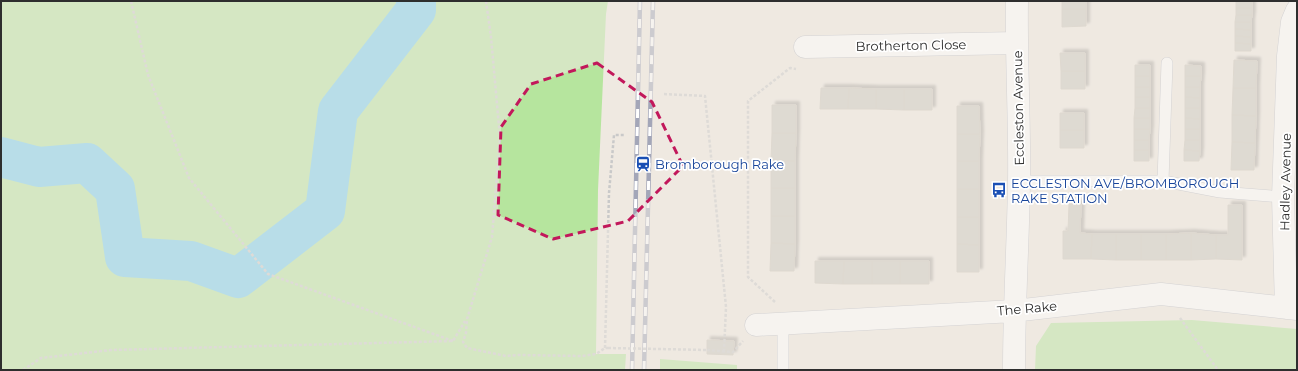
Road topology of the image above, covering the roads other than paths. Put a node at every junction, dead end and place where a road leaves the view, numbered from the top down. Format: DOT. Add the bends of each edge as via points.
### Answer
graph roads {
  1 [pos="1017,1"];
  2 [pos="1297,10"];
  3 [pos="1016,43"];
  4 [pos="805,47"];
  5 [pos="1167,63"];
  6 [pos="1163,181"];
  7 [pos="1019,182"];
  8 [pos="1283,197"];
  9 [pos="1291,308"];
  10 [pos="1014,311"];
  11 [pos="781,314"];
  12 [pos="756,325"];
  13 [pos="783,370"];
  14 [pos="1014,370"];
  1 -- 3 [label="street, Eccleston Avenue"];
  2 -- 8 [label="street, Hadley Avenue" via="1292,22 1288,56"];
  3 -- 4 [label="street, Brotherton Close"];
  3 -- 7 [label="street, Eccleston Avenue"];
  5 -- 6 [label="lane"];
  6 -- 7 [label="lane"];
  6 -- 8 [label="lane" via="1220,192"];
  7 -- 10 [label="street, Eccleston Avenue"];
  8 -- 9 [label="street, Hadley Avenue"];
  9 -- 10 [label="street, The Rake" via="1161,294"];
  10 -- 11 [label="street, The Rake"];
  10 -- 14 [label="street, Eccleston Avenue"];
  11 -- 12 [label="street, The Rake"];
  11 -- 13 [label="lane"];
}
